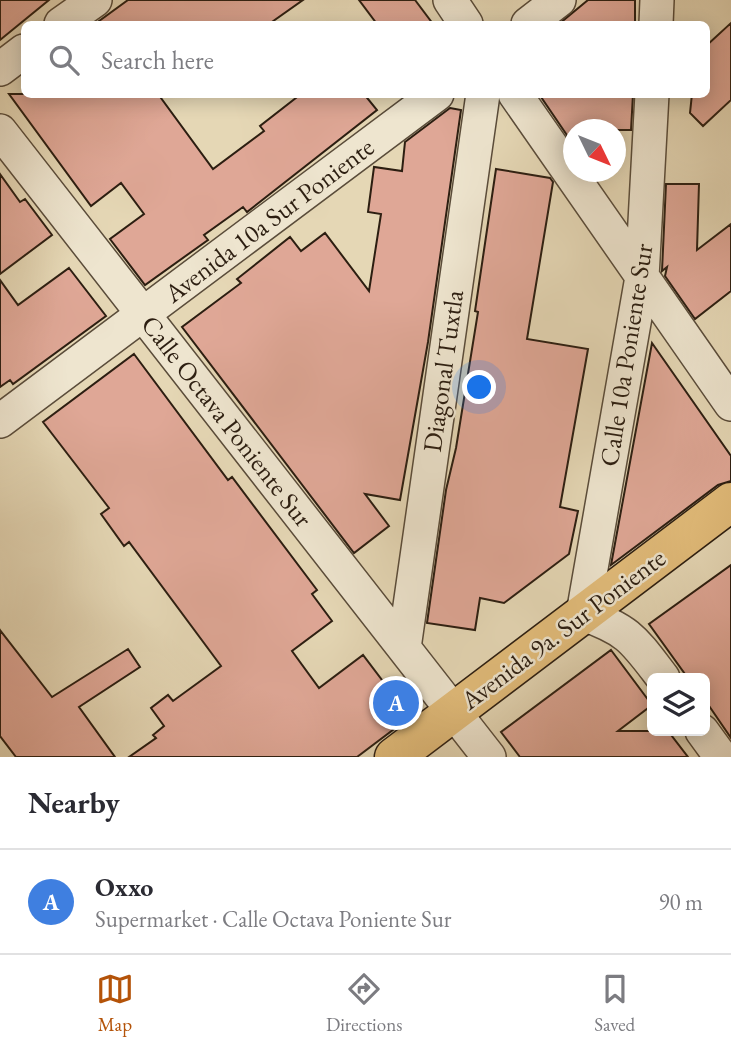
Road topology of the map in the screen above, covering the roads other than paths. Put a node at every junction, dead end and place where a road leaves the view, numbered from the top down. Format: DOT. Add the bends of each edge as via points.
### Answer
graph roads {
  1 [pos="95,0"];
  2 [pos="450,0"];
  3 [pos="559,0"];
  4 [pos="657,0"];
  5 [pos="65,21"];
  6 [pos="464,21"];
  7 [pos="532,21"];
  8 [pos="656,21"];
  9 [pos="21,53"];
  10 [pos="0,69"];
  11 [pos="432,98"];
  12 [pos="481,98"];
  13 [pos="518,98"];
  14 [pos="652,98"];
  15 [pos="0,131"];
  16 [pos="642,277"];
  17 [pos="142,314"];
  18 [pos="731,404"];
  19 [pos="0,421"];
  20 [pos="731,502"];
  21 [pos="583,614"];
  22 [pos="404,648"];
  23 [pos="659,673"];
  24 [pos="453,712"];
  25 [pos="706,736"];
  26 [pos="394,757"];
  27 [pos="489,757"];
  28 [pos="721,757"];
  1 -- 5 [label="street"];
  2 -- 6 [label="street"];
  3 -- 7 [label="street"];
  4 -- 8 [label="street"];
  9 -- 10 [label="street"];
  11 -- 17 [label="street, Avenida 10a Sur Poniente"];
  12 -- 22 [label="street, Diagonal Tuxtla"];
  13 -- 16 [label="street"];
  14 -- 16 [label="street, Calle 10a Poniente Sur"];
  15 -- 17 [label="street, Calle Octava Poniente Sur"];
  16 -- 18 [label="street"];
  16 -- 21 [label="street, Calle 10a Poniente Sur"];
  17 -- 19 [label="street, Avenida 10a Sur Poniente"];
  17 -- 22 [label="street, Calle Octava Poniente Sur"];
  20 -- 21 [label="main road, Avenida 9a. Sur Poniente"];
  21 -- 23 [label="street" via="616,625 637,643"];
  21 -- 24 [label="main road, Avenida 9a. Sur Poniente"];
  22 -- 24 [label="street, Calle Octava Poniente Sur"];
  24 -- 26 [label="main road, Avenida 9a. Sur Poniente"];
  24 -- 27 [label="street, Calle Octava Poniente Sur"];
  25 -- 28 [label="street"];
}
